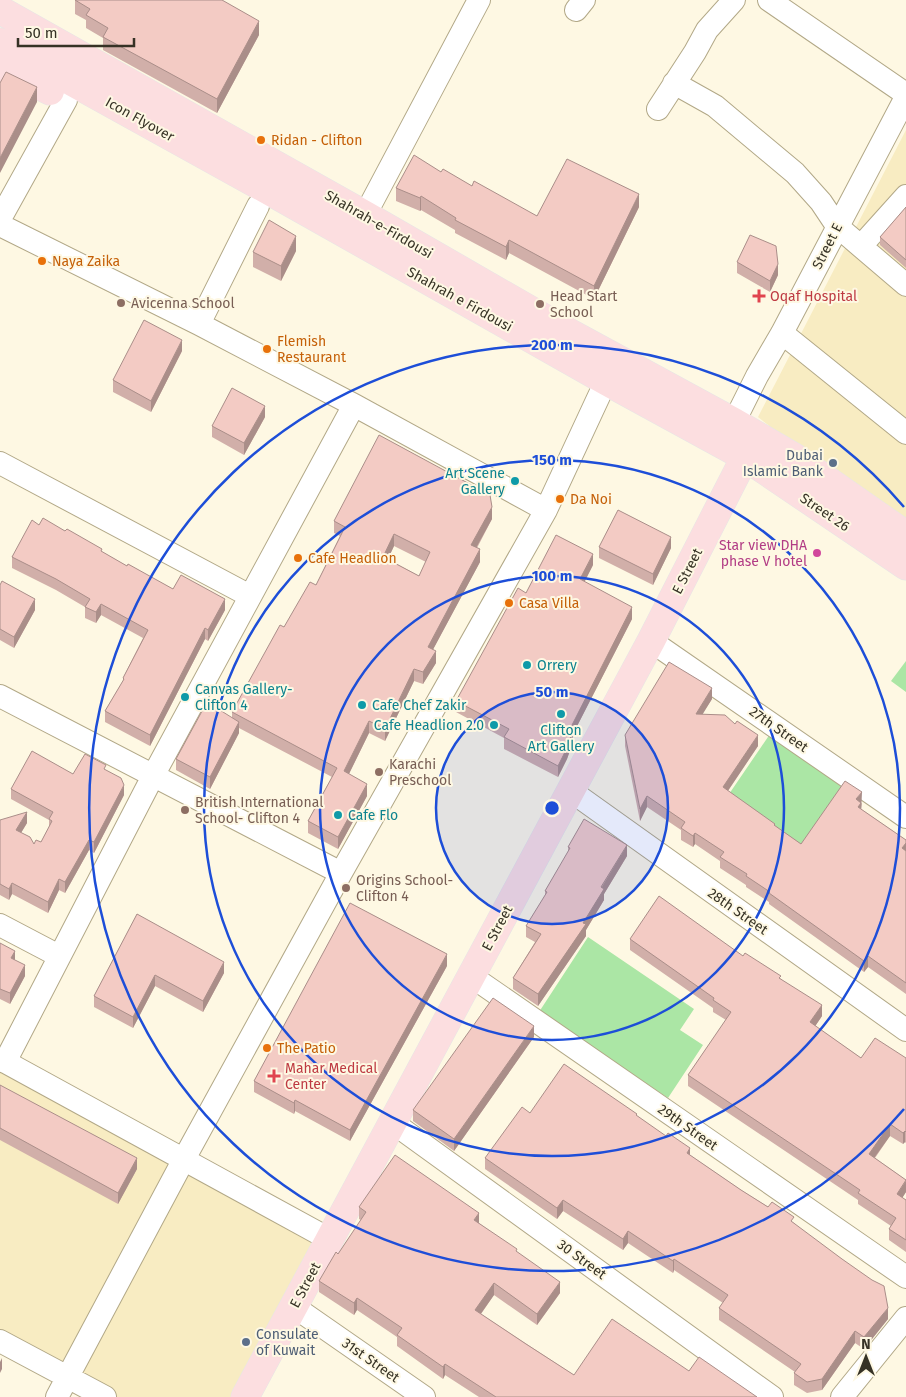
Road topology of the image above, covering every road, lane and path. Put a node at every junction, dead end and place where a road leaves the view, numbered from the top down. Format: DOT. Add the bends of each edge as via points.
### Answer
graph roads {
  1 [pos="479,0"];
  2 [pos="734,0"];
  3 [pos="769,0"];
  4 [pos="0,10"];
  5 [pos="0,42"];
  6 [pos="0,66"];
  7 [pos="674,83"];
  8 [pos="906,96"];
  9 [pos="66,100"];
  10 [pos="658,109"];
  11 [pos="906,196"];
  12 [pos="269,201"];
  13 [pos="365,215"];
  14 [pos="0,219"];
  15 [pos="0,225"];
  16 [pos="837,226"];
  17 [pos="861,246"];
  18 [pos="906,285"];
  19 [pos="199,324"];
  20 [pos="782,333"];
  21 [pos="606,381"];
  22 [pos="354,405"];
  23 [pos="734,422"];
  24 [pos="906,433"];
  25 [pos="752,447"];
  26 [pos="0,463"];
  27 [pos="546,510"];
  28 [pos="906,535"];
  29 [pos="906,566"];
  30 [pos="250,596"];
  31 [pos="651,641"];
  32 [pos="0,696"];
  33 [pos="153,776"];
  34 [pos="570,791"];
  35 [pos="906,817"];
  36 [pos="341,873"];
  37 [pos="0,924"];
  38 [pos="59,956"];
  39 [pos="471,976"];
  40 [pos="906,1030"];
  41 [pos="2,1061"];
  42 [pos="392,1122"];
  43 [pos="184,1159"];
  44 [pos="329,1239"];
  45 [pos="906,1277"];
  46 [pos="293,1306"];
  47 [pos="906,1318"];
  48 [pos="0,1341"];
  49 [pos="68,1378"];
  50 [pos="57,1397"];
  51 [pos="105,1397"];
  52 [pos="245,1397"];
  53 [pos="424,1397"];
  54 [pos="772,1397"];
  55 [pos="842,1397"];
  1 -- 13 [label="street"];
  2 -- 7 [label="street" via="707,30"];
  3 -- 8 [label="street"];
  4 -- 13 [label="main road, Shahrah-e-Firdousi"];
  5 -- 12 [label="main road, Icon Flyover"];
  6 -- 9 [label="main road"];
  7 -- 10 [label="street"];
  7 -- 16 [label="street" via="715,106 796,173"];
  8 -- 16 [label="street, Street E"];
  9 -- 12 [label="main road"];
  9 -- 14 [label="street"];
  11 -- 17 [label="street"];
  12 -- 19 [label="street"];
  12 -- 21 [label="main road, Shahrah e Firdousi" via="334,228"];
  13 -- 23 [label="main road, Shahrah-e-Firdousi" via="572,334"];
  15 -- 19 [label="street"];
  16 -- 17 [label="street"];
  16 -- 20 [label="street, Street E"];
  17 -- 18 [label="street"];
  19 -- 22 [label="street"];
  20 -- 23 [label="street, Street E"];
  20 -- 24 [label="street"];
  21 -- 25 [label="main road, Shahrah e Firdousi"];
  21 -- 27 [label="street"];
  22 -- 27 [label="street"];
  22 -- 30 [label="street"];
  23 -- 25 [label="main road, Shahrah-e-Firdousi"];
  25 -- 28 [label="main road, Street 26" via="794,457"];
  25 -- 29 [label="main road, Street 26"];
  25 -- 31 [label="main road, E Street"];
  26 -- 30 [label="street"];
  27 -- 36 [label="street"];
  30 -- 33 [label="street"];
  31 -- 34 [label="main road, E Street"];
  31 -- 35 [label="street, 27th Street"];
  32 -- 33 [label="street"];
  33 -- 36 [label="street"];
  33 -- 38 [label="street"];
  34 -- 39 [label="main road, E Street"];
  34 -- 40 [label="street, 28th Street"];
  36 -- 43 [label="street"];
  37 -- 38 [label="street"];
  38 -- 41 [label="street"];
  39 -- 42 [label="main road, E Street"];
  39 -- 45 [label="street, 29th Street"];
  41 -- 43 [label="street"];
  42 -- 44 [label="main road, E Street"];
  42 -- 54 [label="street, 30 Street"];
  43 -- 44 [label="street"];
  43 -- 49 [label="street"];
  44 -- 46 [label="main road, E Street"];
  46 -- 52 [label="main road, E Street"];
  46 -- 53 [label="street, 31st Street"];
  47 -- 55 [label="street"];
  48 -- 49 [label="street"];
  49 -- 50 [label="street"];
  49 -- 51 [label="street"];
}
